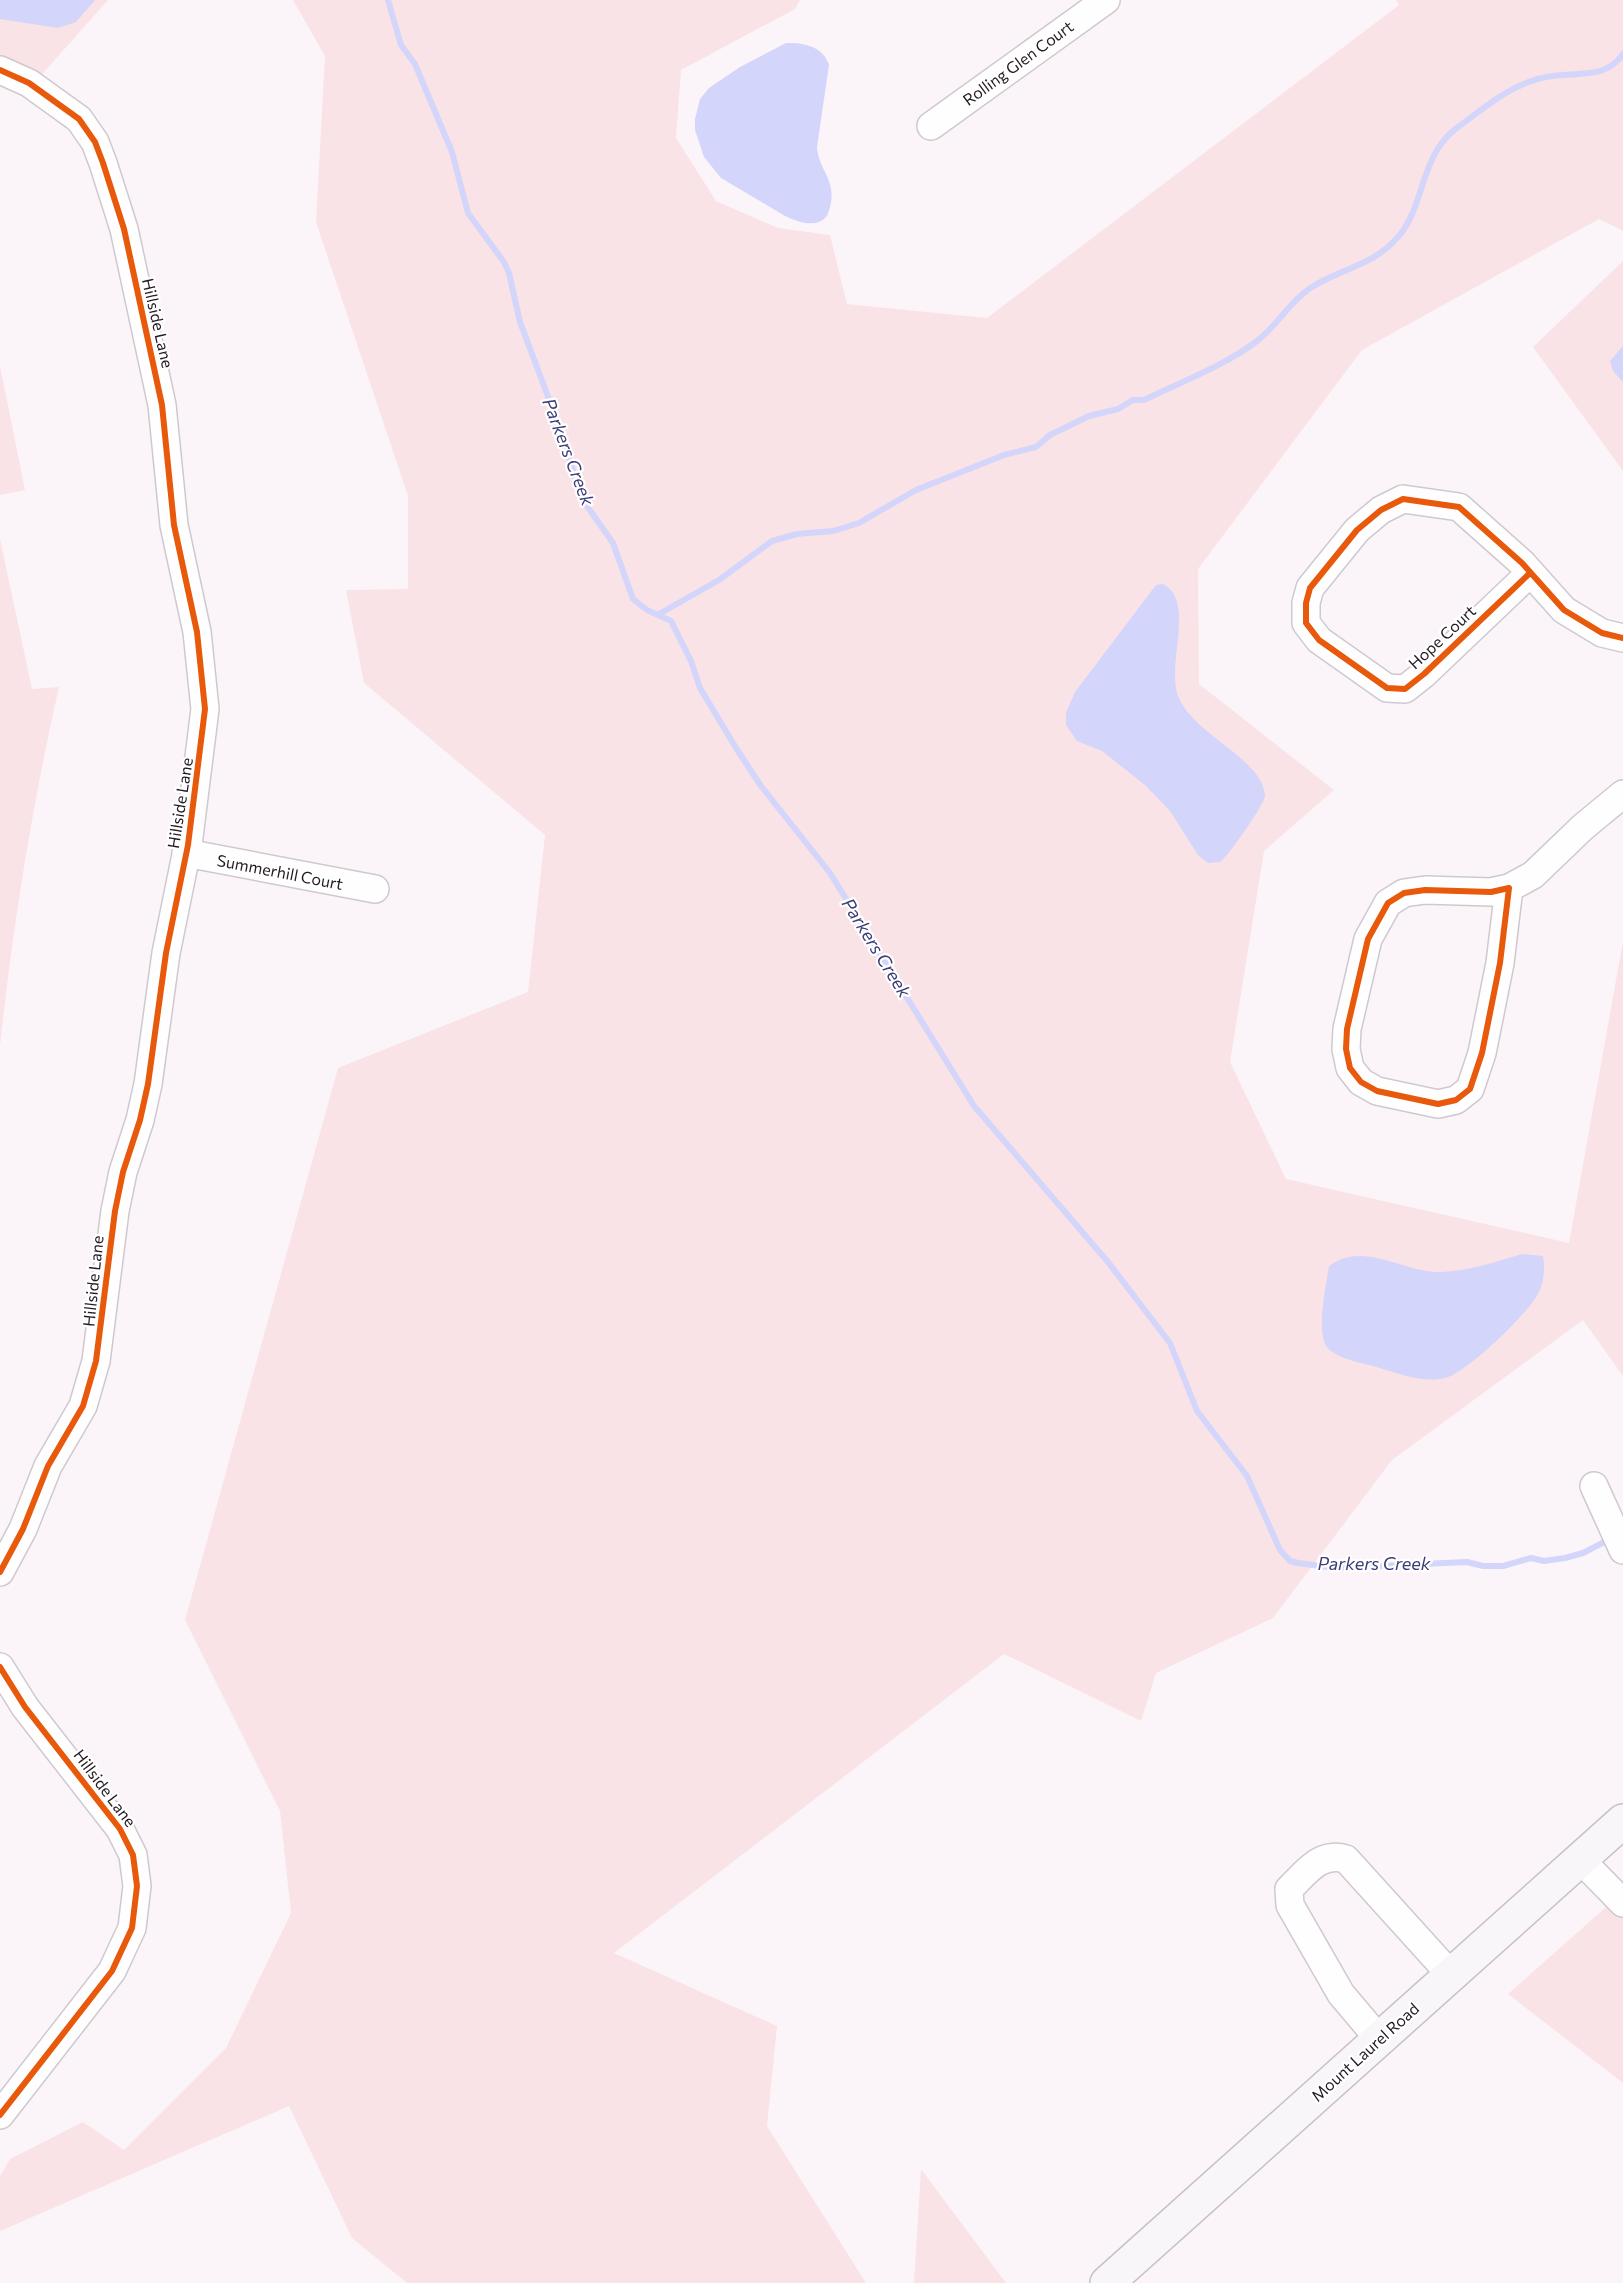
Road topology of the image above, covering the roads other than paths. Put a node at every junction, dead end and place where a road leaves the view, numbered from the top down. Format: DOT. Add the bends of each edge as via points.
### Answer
graph roads {
  1 [pos="1106,0"];
  2 [pos="0,70"];
  3 [pos="931,126"];
  4 [pos="1530,573"];
  5 [pos="1623,638"];
  6 [pos="1623,794"];
  7 [pos="186,853"];
  8 [pos="1509,888"];
  9 [pos="375,889"];
  10 [pos="1594,1486"];
  11 [pos="1623,1550"];
  12 [pos="0,1572"];
  13 [pos="0,1667"];
  14 [pos="1623,1821"];
  15 [pos="1581,1859"];
  16 [pos="1623,1903"];
  17 [pos="1451,1975"];
  18 [pos="1379,2039"];
  19 [pos="0,2115"];
  20 [pos="1107,2283"];
  1 -- 3 [label="street, Rolling Glen Court"];
  2 -- 7 [label="street, Hillside Lane" via="29,83 84,126 95,142 124,229 162,405 174,525 205,690 205,727"];
  4 -- 4 [label="street, Hope Court" via="1459,507 1403,499 1381,510 1357,530 1310,588 1306,623 1319,640 1387,688 1405,689"];
  4 -- 5 [label="street, Hope Court" via="1564,610 1602,633"];
  6 -- 8 [label="street" via="1533,875"];
  7 -- 9 [label="street, Summerhill Court"];
  7 -- 12 [label="street, Hillside Lane" via="166,953 148,1084 115,1211 96,1361 83,1406 48,1466 23,1529"];
  8 -- 8 [label="street" via="1491,892 1425,890 1404,893 1388,903 1368,939 1347,1029 1350,1068 1361,1082 1377,1091 1438,1104 1456,1100 1470,1089 1482,1053 1500,963"];
  10 -- 11 [label="street"];
  13 -- 19 [label="street, Hillside Lane" via="24,1707 126,1837 133,1855 137,1892 132,1928 112,1971"];
  14 -- 15 [label="main road, Mount Laurel Road"];
  15 -- 16 [label="street"];
  15 -- 17 [label="main road, Mount Laurel Road"];
  17 -- 18 [label="main road, Mount Laurel Road"];
  17 -- 18 [label="street" via="1346,1859 1328,1856 1319,1861 1289,1889 1290,1905 1341,1994"];
  18 -- 20 [label="main road, Mount Laurel Road"];
}
